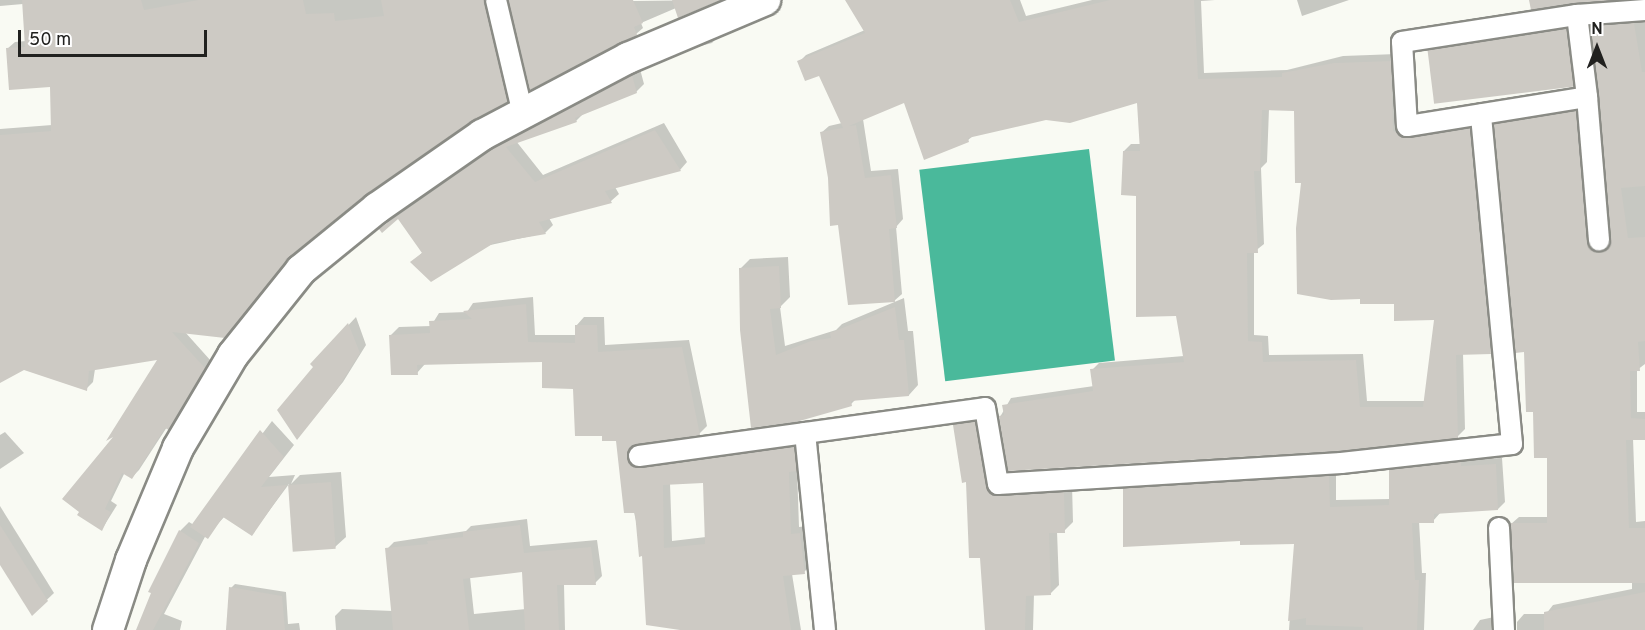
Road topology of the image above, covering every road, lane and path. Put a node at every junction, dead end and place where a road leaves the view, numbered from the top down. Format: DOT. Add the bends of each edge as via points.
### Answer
graph roads {
  1 [pos="496,0"];
  2 [pos="765,0"];
  3 [pos="1645,10"];
  4 [pos="1577,15"];
  5 [pos="1587,97"];
  6 [pos="523,114"];
  7 [pos="1480,114"];
  8 [pos="1599,240"];
  9 [pos="805,433"];
  10 [pos="639,456"];
  11 [pos="1499,528"];
  12 [pos="108,630"];
  13 [pos="825,630"];
  14 [pos="1504,630"];
  1 -- 6 [label="street"];
  2 -- 6 [label="main road" via="628,58"];
  3 -- 4 [label="street"];
  4 -- 5 [label="street"];
  4 -- 7 [label="street" via="1402,42 1407,126"];
  5 -- 7 [label="street"];
  5 -- 8 [label="street"];
  6 -- 12 [label="main road" via="482,135 377,208 302,270 247,338 178,448 131,560"];
  7 -- 9 [label="street" via="1512,444 1341,463 998,484 985,408"];
  9 -- 10 [label="street"];
  9 -- 13 [label="street"];
  11 -- 14 [label="street"];
}
